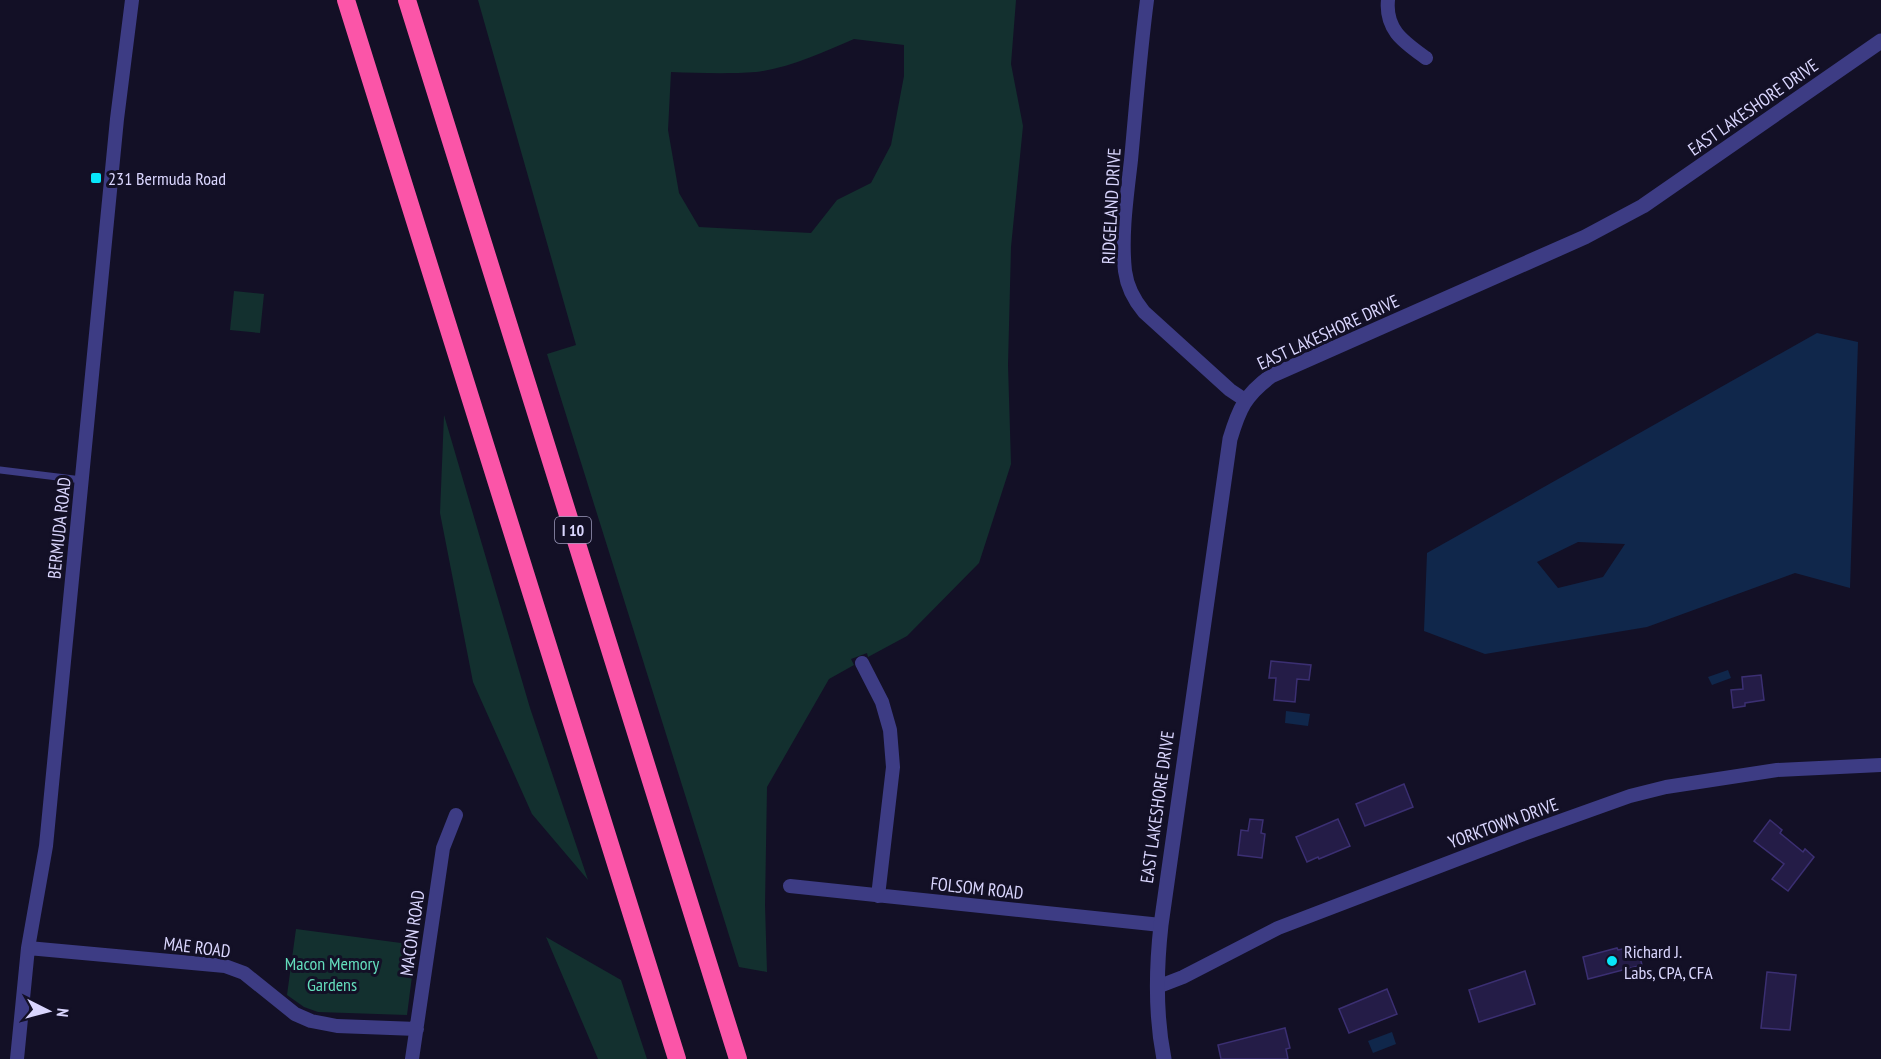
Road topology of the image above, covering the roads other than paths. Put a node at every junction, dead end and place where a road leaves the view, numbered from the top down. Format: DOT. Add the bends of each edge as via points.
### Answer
graph roads {
  1 [pos="132,0"];
  2 [pos="346,0"];
  3 [pos="407,0"];
  4 [pos="1147,0"];
  5 [pos="1388,0"];
  6 [pos="1881,41"];
  7 [pos="1426,58"];
  8 [pos="1245,400"];
  9 [pos="0,470"];
  10 [pos="82,480"];
  11 [pos="862,663"];
  12 [pos="1881,765"];
  13 [pos="456,815"];
  14 [pos="790,886"];
  15 [pos="878,896"];
  16 [pos="1161,925"];
  17 [pos="28,948"];
  18 [pos="1157,987"];
  19 [pos="417,1029"];
  20 [pos="17,1059"];
  21 [pos="412,1059"];
  22 [pos="677,1059"];
  23 [pos="738,1059"];
  24 [pos="1164,1059"];
  1 -- 10 [label="street, BERMUDA ROAD"];
  2 -- 22 [label="highway"];
  3 -- 23 [label="highway, I 10"];
  4 -- 8 [label="street, RIDGELAND DRIVE" via="1128,190 1125,272 1144,312"];
  5 -- 7 [label="street" via="1392,28"];
  6 -- 8 [label="street, EAST LAKESHORE DRIVE" via="1643,206 1585,237 1271,376"];
  8 -- 16 [label="street, EAST LAKESHORE DRIVE" via="1230,439"];
  9 -- 10 [label="lane"];
  10 -- 17 [label="street, BERMUDA ROAD" via="46,846"];
  11 -- 15 [label="street" via="882,702 890,730 893,766"];
  12 -- 18 [label="street, YORKTOWN DRIVE" via="1777,770 1630,796 1295,922"];
  13 -- 19 [label="street, MACON ROAD" via="443,848"];
  14 -- 15 [label="street, FOLSOM ROAD"];
  15 -- 16 [label="street, FOLSOM ROAD"];
  16 -- 18 [label="street, EAST LAKESHORE DRIVE"];
  17 -- 19 [label="street, MAE ROAD" via="225,966 244,973 295,1014 311,1021 337,1026"];
  17 -- 20 [label="street, BERMUDA ROAD"];
  18 -- 24 [label="street, EAST LAKESHORE DRIVE"];
  19 -- 21 [label="street, MACON ROAD"];
}
